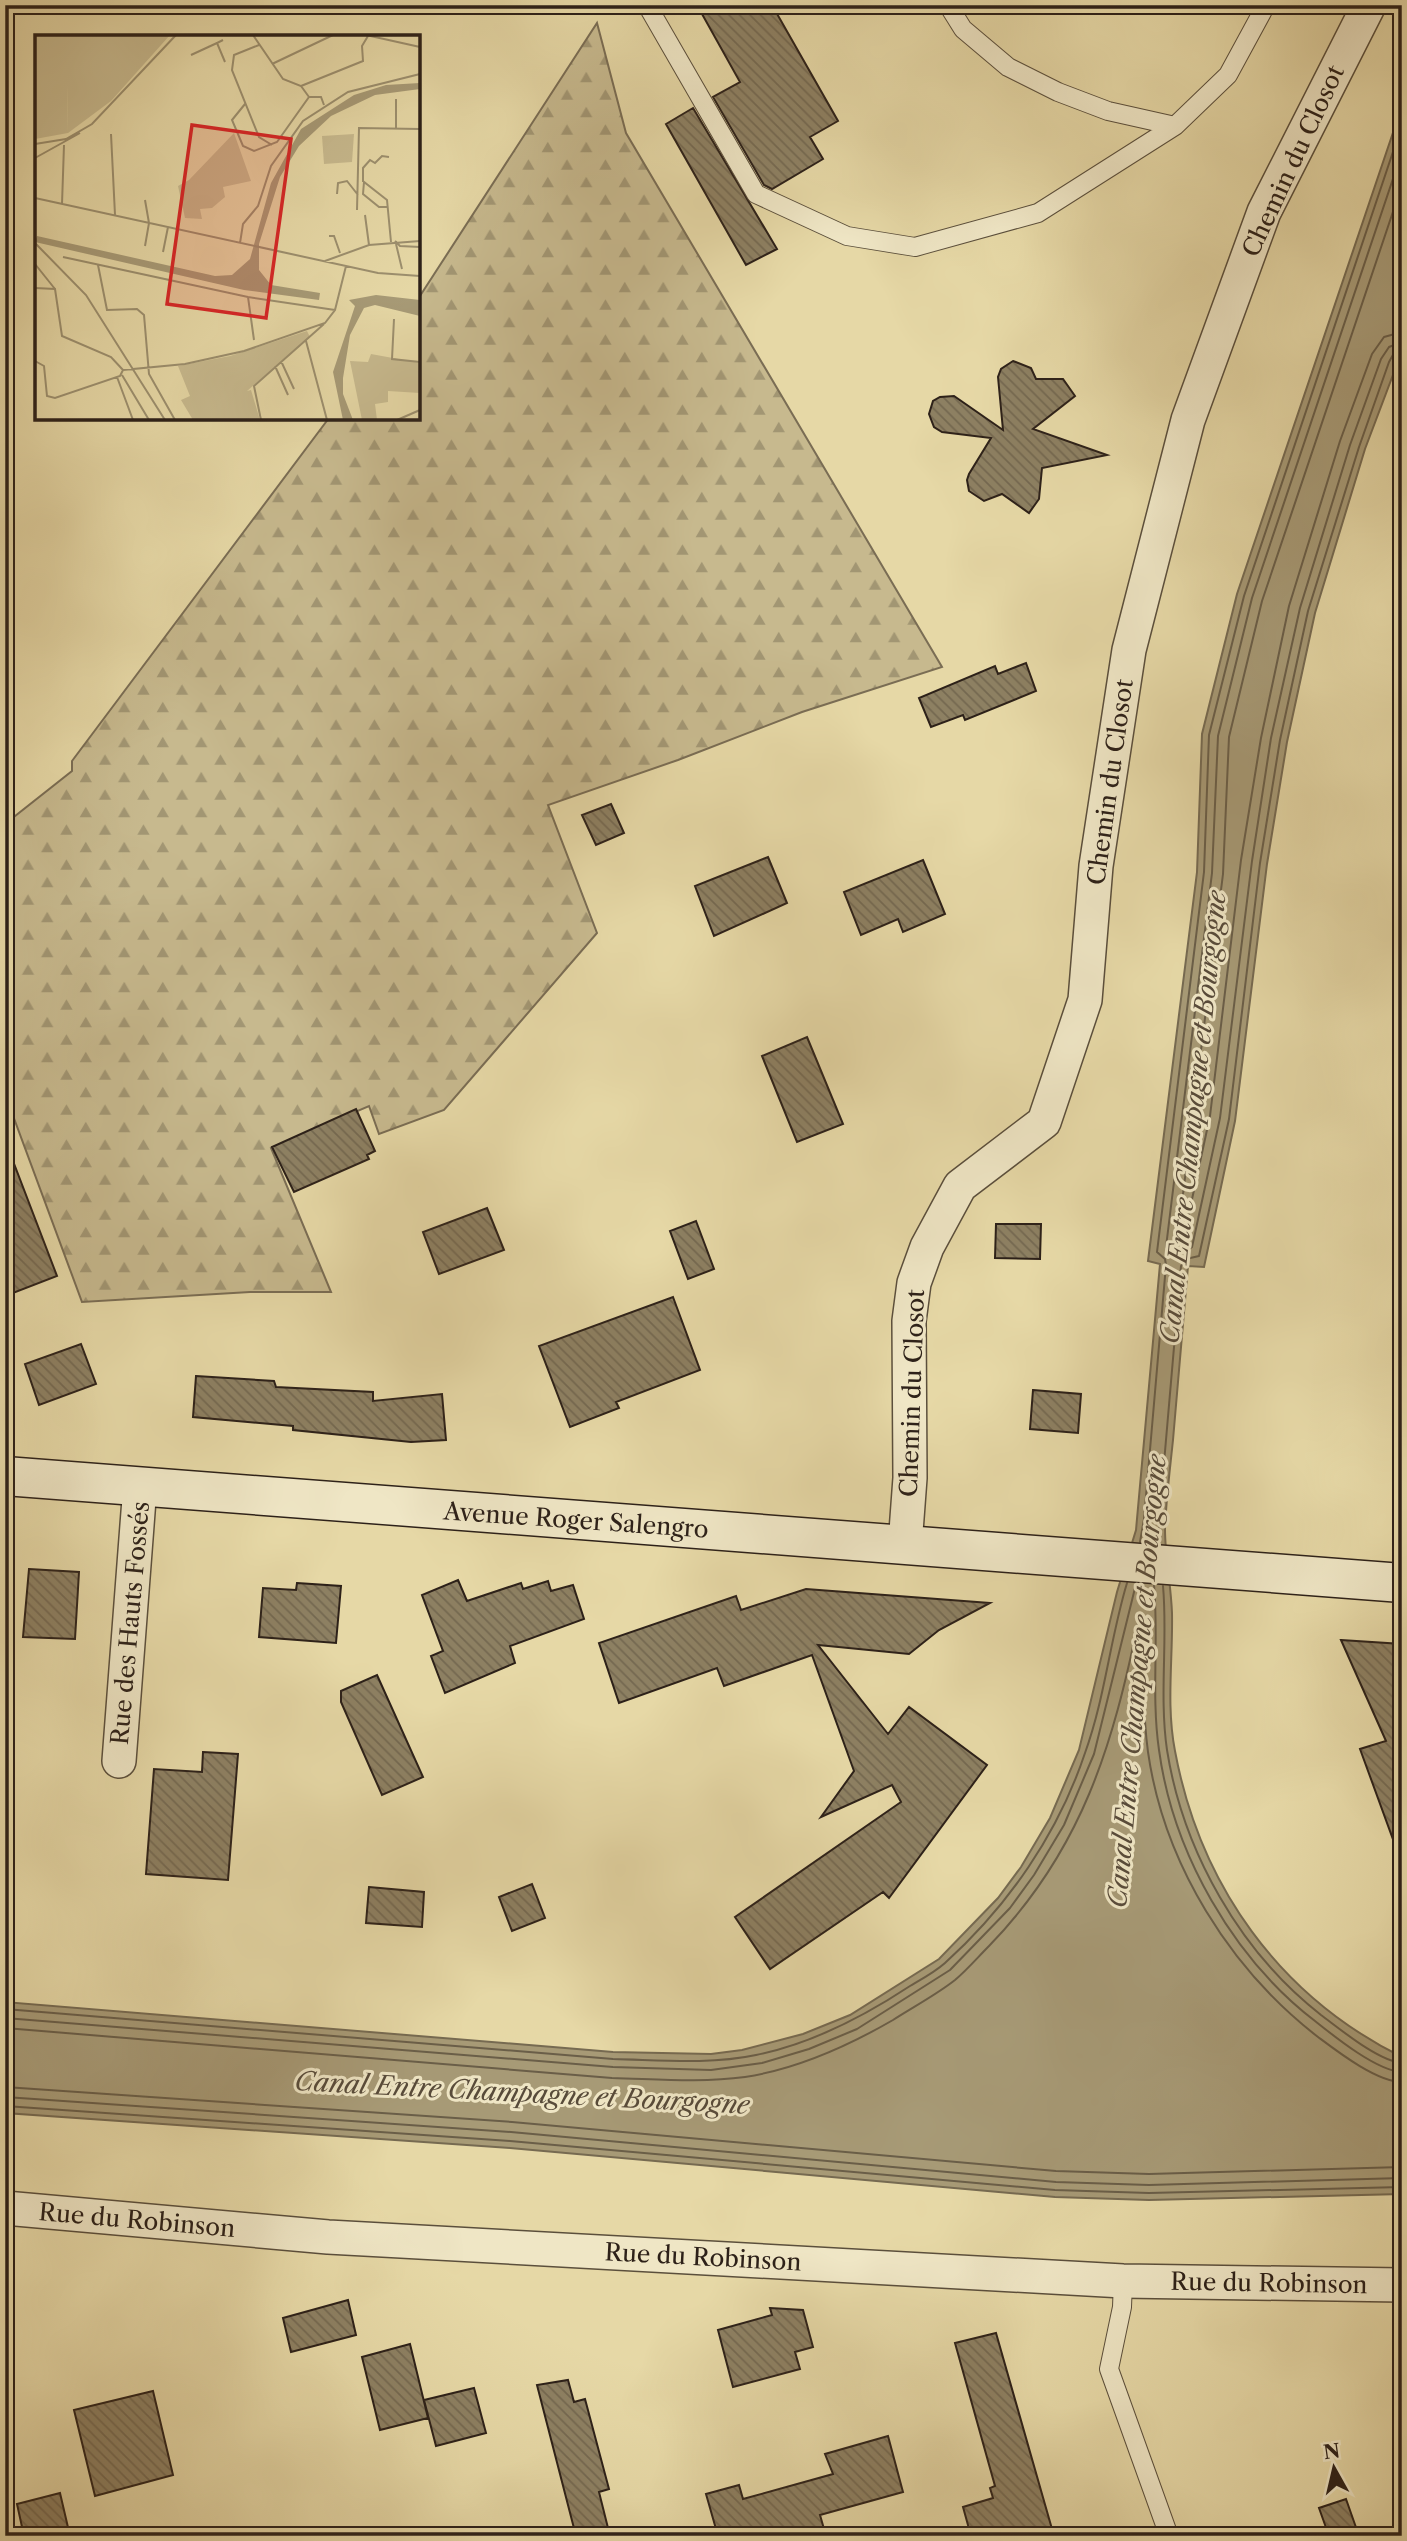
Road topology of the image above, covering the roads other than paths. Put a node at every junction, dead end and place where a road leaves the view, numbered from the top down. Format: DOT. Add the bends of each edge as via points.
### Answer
graph roads {
  1 [pos="647,5"];
  2 [pos="948,5"];
  3 [pos="1266,5"];
  4 [pos="1369,5"];
  5 [pos="1175,126"];
  6 [pos="5,1476"];
  7 [pos="141,1486"];
  8 [pos="905,1545"];
  9 [pos="1402,1583"];
  10 [pos="119,1761"];
  11 [pos="5,2208"];
  12 [pos="1124,2281"];
  13 [pos="1402,2285"];
  14 [pos="1169,2536"];
  1 -- 5 [label="lane" via="756,194 847,236 915,247 1038,214"];
  2 -- 5 [label="lane" via="963,29 1008,67 1108,111"];
  3 -- 5 [label="lane" via="1228,75"];
  4 -- 8 [label="street, Chemin du Closot" via="1264,212 1188,420 1129,650 1096,866 1085,1000 1044,1122 960,1186 927,1247 914,1283 909,1321"];
  6 -- 7 [label="main road, Avenue Roger Salengro"];
  7 -- 8 [label="main road, Avenue Roger Salengro"];
  7 -- 10 [label="street, Rue des Hauts Fossés"];
  8 -- 9 [label="main road, Avenue Roger Salengro"];
  11 -- 12 [label="street, Rue du Robinson" via="328,2237"];
  12 -- 13 [label="street, Rue du Robinson"];
  12 -- 14 [label="lane" via="1109,2370"];
}
